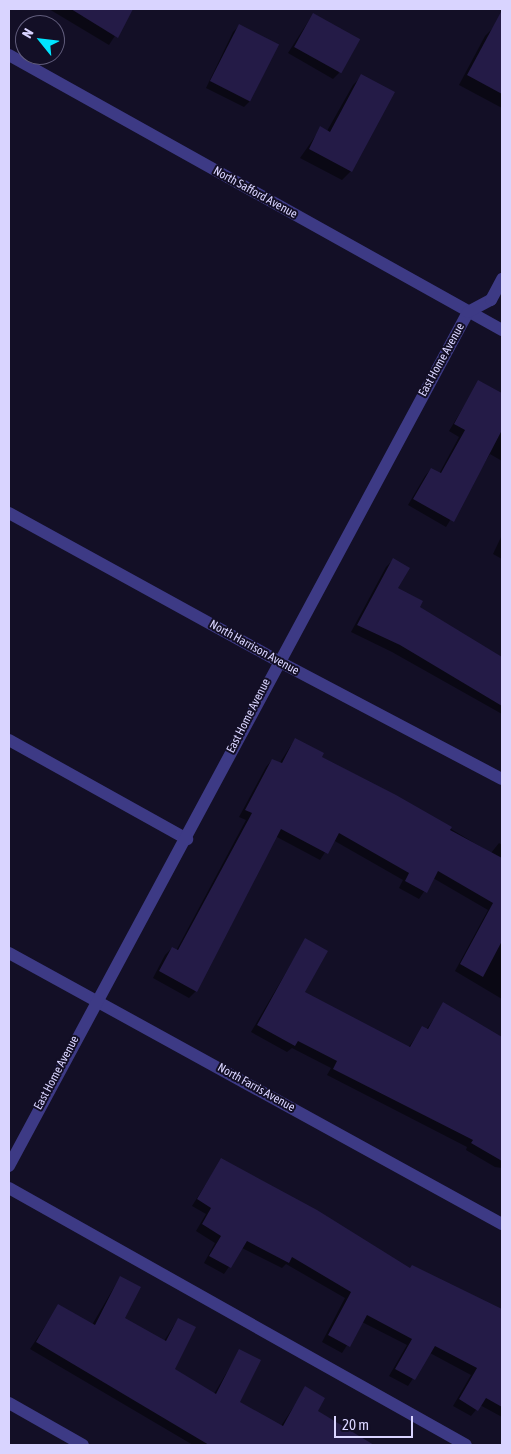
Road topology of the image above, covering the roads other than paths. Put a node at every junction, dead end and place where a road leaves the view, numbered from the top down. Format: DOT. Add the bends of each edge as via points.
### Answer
graph roads {
  1 [pos="9,55"];
  2 [pos="502,279"];
  3 [pos="468,312"];
  4 [pos="502,330"];
  5 [pos="9,513"];
  6 [pos="278,661"];
  7 [pos="9,740"];
  8 [pos="502,779"];
  9 [pos="187,839"];
  10 [pos="9,952"];
  11 [pos="96,999"];
  12 [pos="9,1166"];
  13 [pos="9,1188"];
  14 [pos="502,1224"];
  15 [pos="9,1403"];
  16 [pos="83,1445"];
  17 [pos="466,1445"];
  1 -- 3 [label="street, North Safford Avenue"];
  2 -- 3 [label="street, East Home Avenue" via="491,300"];
  3 -- 4 [label="street, North Safford Avenue"];
  3 -- 6 [label="street, East Home Avenue"];
  5 -- 6 [label="street, North Harrison Avenue"];
  6 -- 8 [label="street, North Harrison Avenue"];
  6 -- 9 [label="street, East Home Avenue"];
  7 -- 9 [label="street"];
  9 -- 11 [label="street, East Home Avenue"];
  10 -- 11 [label="street, North Farris Avenue"];
  11 -- 12 [label="street, East Home Avenue"];
  11 -- 14 [label="street, North Farris Avenue"];
  13 -- 17 [label="street"];
  15 -- 16 [label="street"];
}
